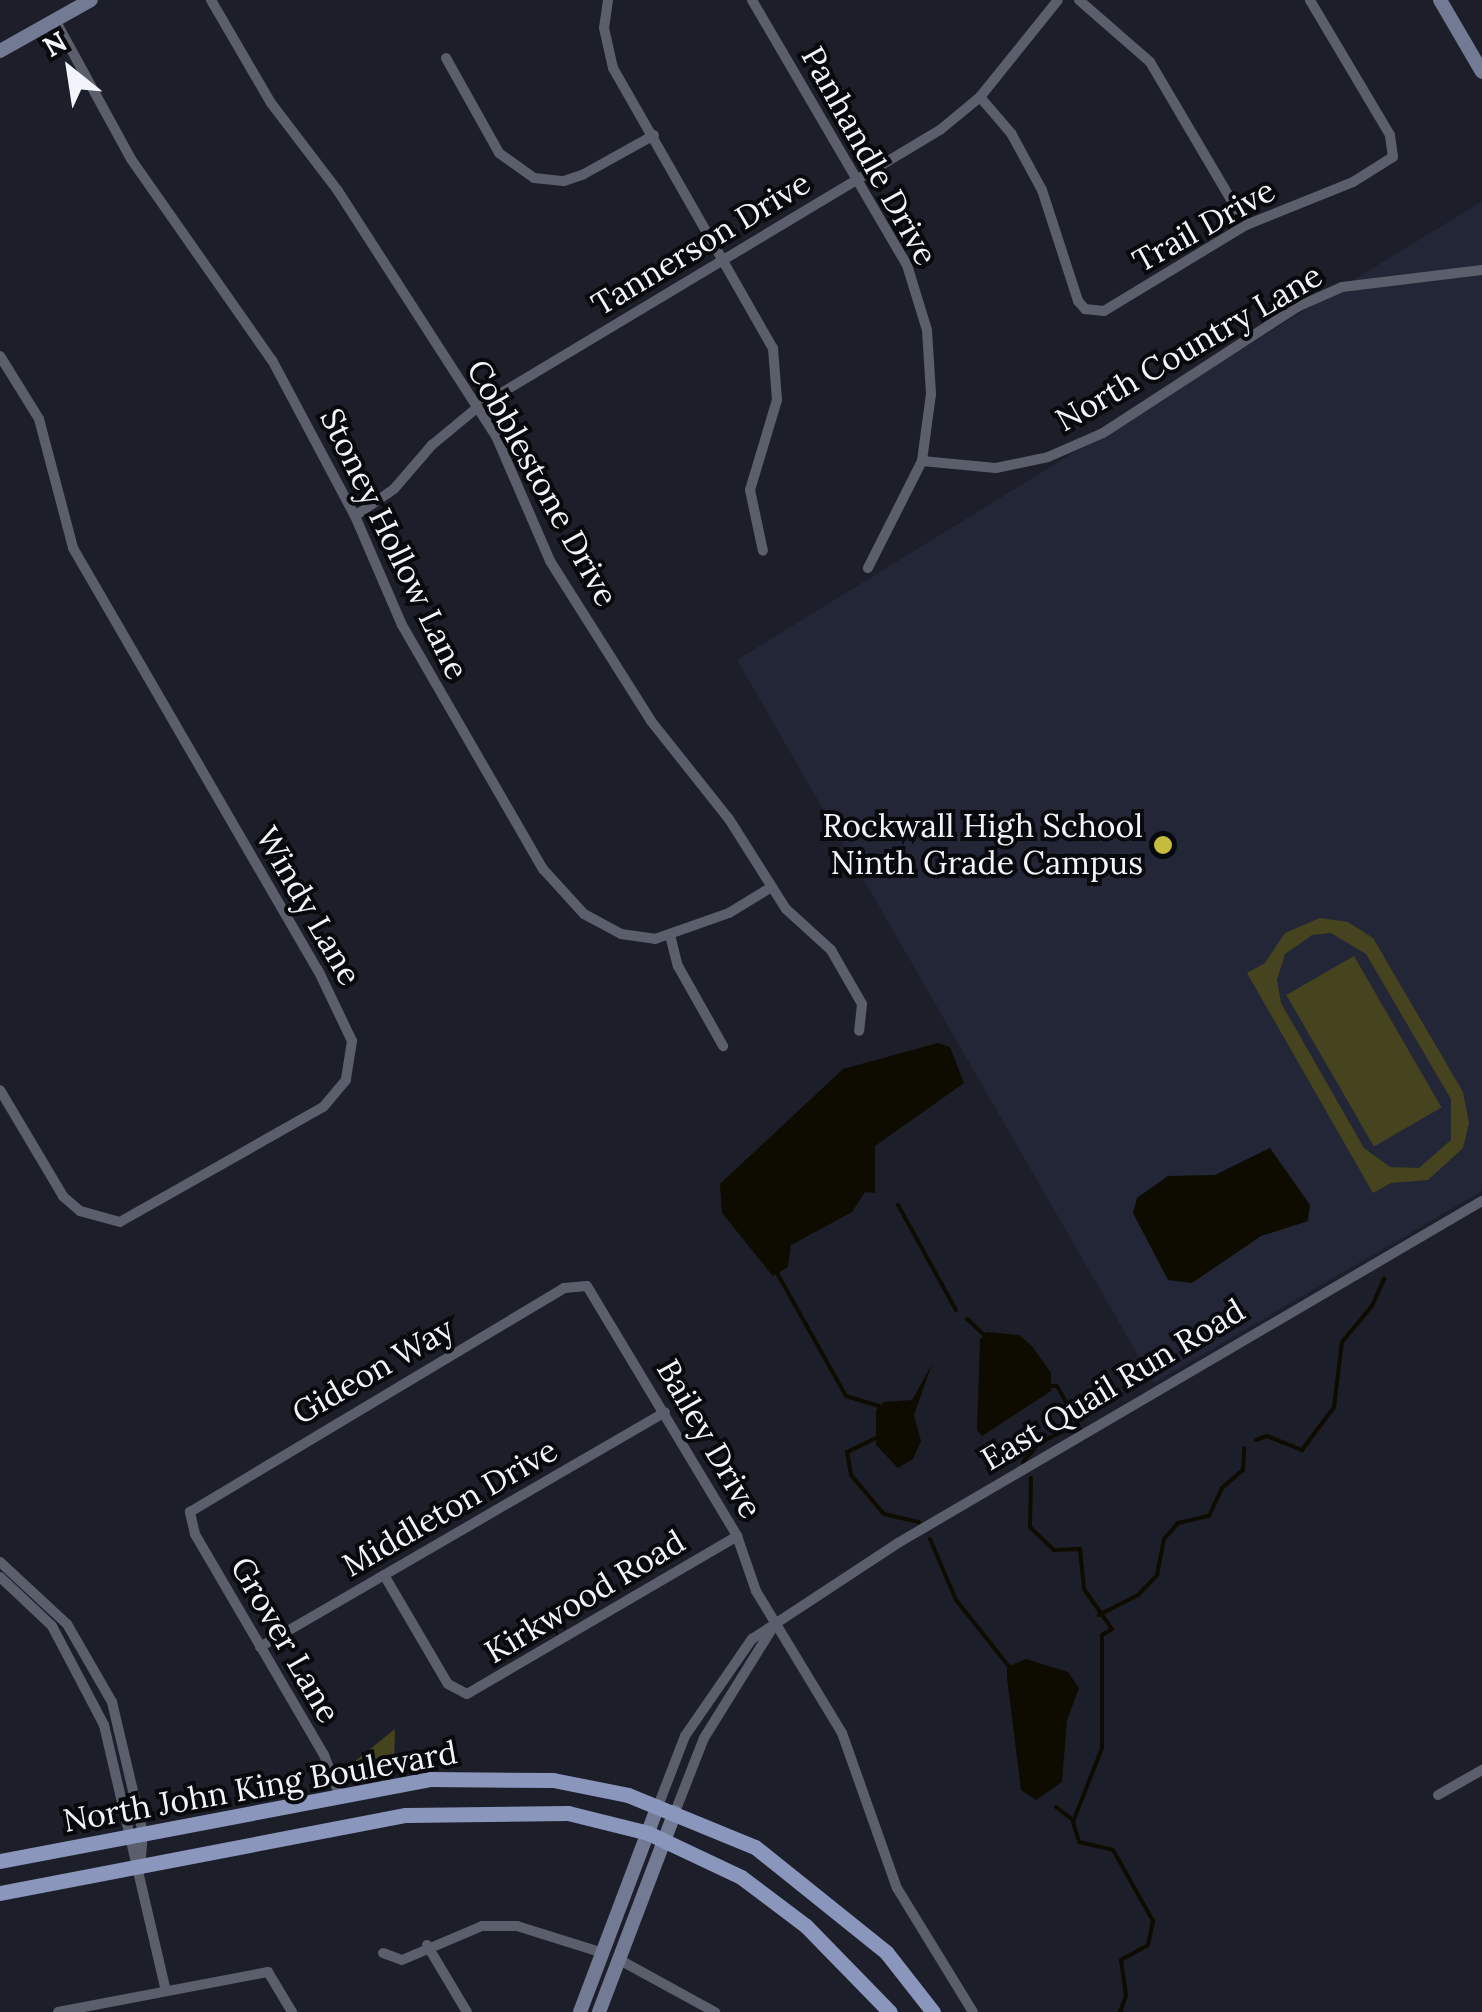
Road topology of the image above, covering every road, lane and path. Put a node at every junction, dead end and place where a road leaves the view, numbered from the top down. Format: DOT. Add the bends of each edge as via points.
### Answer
graph roads {
  1 [pos="91,0"];
  2 [pos="211,0"];
  3 [pos="608,0"];
  4 [pos="752,0"];
  5 [pos="1058,0"];
  6 [pos="1079,0"];
  7 [pos="1310,0"];
  8 [pos="1440,0"];
  9 [pos="55,20"];
  10 [pos="0,52"];
  11 [pos="446,58"];
  12 [pos="1482,72"];
  13 [pos="980,97"];
  14 [pos="654,135"];
  15 [pos="857,180"];
  16 [pos="1246,225"];
  17 [pos="724,258"];
  18 [pos="1482,270"];
  19 [pos="0,356"];
  20 [pos="478,408"];
  21 [pos="922,461"];
  22 [pos="355,516"];
  23 [pos="763,551"];
  24 [pos="868,568"];
  25 [pos="770,888"];
  26 [pos="670,935"];
  27 [pos="859,1031"];
  28 [pos="723,1046"];
  29 [pos="0,1090"];
  30 [pos="1482,1201"];
  31 [pos="587,1286"];
  32 [pos="665,1412"];
  33 [pos="190,1512"];
  34 [pos="738,1536"];
  35 [pos="0,1562"];
  36 [pos="384,1575"];
  37 [pos="0,1577"];
  38 [pos="775,1623"];
  39 [pos="260,1647"];
  40 [pos="1482,1770"];
  41 [pos="339,1794"];
  42 [pos="1438,1796"];
  43 [pos="658,1806"];
  44 [pos="675,1812"];
  45 [pos="648,1833"];
  46 [pos="135,1835"];
  47 [pos="666,1840"];
  48 [pos="0,1862"];
  49 [pos="140,1866"];
  50 [pos="0,1894"];
  51 [pos="427,1945"];
  52 [pos="383,1952"];
  53 [pos="600,1952"];
  54 [pos="618,1958"];
  55 [pos="166,1990"];
  56 [pos="58,2012"];
  57 [pos="292,2012"];
  58 [pos="467,2012"];
  59 [pos="580,2012"];
  60 [pos="599,2012"];
  61 [pos="716,2012"];
  62 [pos="890,2012"];
  63 [pos="933,2012"];
  64 [pos="972,2012"];
  1 -- 9 [label="street"];
  2 -- 20 [label="street, Cobblestone Drive" via="271,103 338,191"];
  3 -- 14 [label="street" via="606,50"];
  4 -- 15 [label="street, Panhandle Drive"];
  5 -- 13 [label="street, Tannerson Drive"];
  6 -- 16 [label="street" via="1150,62"];
  7 -- 16 [label="street, Trail Drive" via="1390,134 1392,157 1353,182"];
  8 -- 12 [label="street"];
  9 -- 10 [label="street"];
  9 -- 22 [label="street, Stoney Hollow Lane" via="132,159 251,324"];
  11 -- 14 [label="street" via="499,153 534,178 574,178"];
  13 -- 15 [label="street, Tannerson Drive"];
  13 -- 16 [label="street, Trail Drive" via="1028,163 1064,243 1078,301 1094,312"];
  14 -- 17 [label="street"];
  15 -- 17 [label="street, Tannerson Drive"];
  15 -- 21 [label="street, Panhandle Drive" via="907,265 927,330 931,394"];
  17 -- 20 [label="street, Tannerson Drive"];
  17 -- 23 [label="street" via="773,348 777,400 750,490"];
  18 -- 21 [label="street, North Country Lane" via="1342,287 1297,308 1102,433 1048,457 996,468"];
  19 -- 29 [label="street, Windy Lane" via="50,446 73,548 318,970 352,1051 346,1080 323,1108 120,1222 80,1212 64,1196"];
  20 -- 22 [label="street, Tannerson Drive" via="432,444 394,489"];
  20 -- 25 [label="street, Cobblestone Drive" via="550,561"];
  21 -- 24 [label="street, Panhandle Drive"];
  22 -- 26 [label="street, Stoney Hollow Lane" via="402,626 543,869 584,914 621,934"];
  25 -- 26 [label="street, Stoney Hollow Lane" via="729,913"];
  25 -- 27 [label="street, Cobblestone Drive" via="840,963 862,1004"];
  26 -- 28 [label="street" via="678,966"];
  30 -- 38 [label="street, East Quail Run Road" via="898,1542"];
  31 -- 32 [label="street, Bailey Drive"];
  31 -- 33 [label="street, Gideon Way" via="564,1288"];
  32 -- 34 [label="street, Bailey Drive"];
  32 -- 36 [label="street, Middleton Drive"];
  33 -- 39 [label="street, Grover Lane" via="195,1534"];
  34 -- 36 [label="street, Kirkwood Road" via="479,1688 456,1691"];
  34 -- 38 [label="street, Bailey Drive"];
  35 -- 46 [label="street" via="54,1608 104,1686 118,1719"];
  36 -- 39 [label="street, Middleton Drive"];
  37 -- 46 [label="street" via="52,1626 95,1704"];
  38 -- 43 [label="street, East Quail Run Road" via="752,1638 712,1689 684,1736"];
  38 -- 44 [label="street, East Quail Run Road" via="704,1738"];
  38 -- 64 [label="street, Bailey Drive" via="842,1733 897,1888"];
  39 -- 41 [label="street, Grover Lane" via="324,1755"];
  40 -- 42 [label="street"];
  41 -- 43 [label="main road, North John King Boulevard" via="428,1779 518,1778 590,1786"];
  41 -- 46 [label="main road, North John King Boulevard"];
  43 -- 44 [label="main road, North John King Boulevard"];
  43 -- 45 [label="street, East Quail Run Road"];
  44 -- 47 [label="street, East Quail Run Road"];
  44 -- 63 [label="main road, North John King Boulevard" via="755,1848 821,1895 886,1952"];
  45 -- 47 [label="main road, North John King Boulevard"];
  45 -- 49 [label="main road, North John King Boulevard" via="568,1812 462,1809"];
  45 -- 53 [label="street, East Quail Run Road"];
  46 -- 48 [label="main road, North John King Boulevard"];
  46 -- 49 [label="street"];
  47 -- 54 [label="street, East Quail Run Road"];
  47 -- 62 [label="main road, North John King Boulevard" via="741,1877 806,1926"];
  49 -- 50 [label="main road, North John King Boulevard"];
  49 -- 55 [label="street"];
  51 -- 52 [label="street" via="402,1960"];
  51 -- 53 [label="street" via="482,1926 517,1926"];
  51 -- 58 [label="street"];
  53 -- 59 [label="street, East Quail Run Road"];
  54 -- 60 [label="street, East Quail Run Road"];
  54 -- 61 [label="street"];
  55 -- 56 [label="street"];
  55 -- 57 [label="street" via="268,1972"];
}
